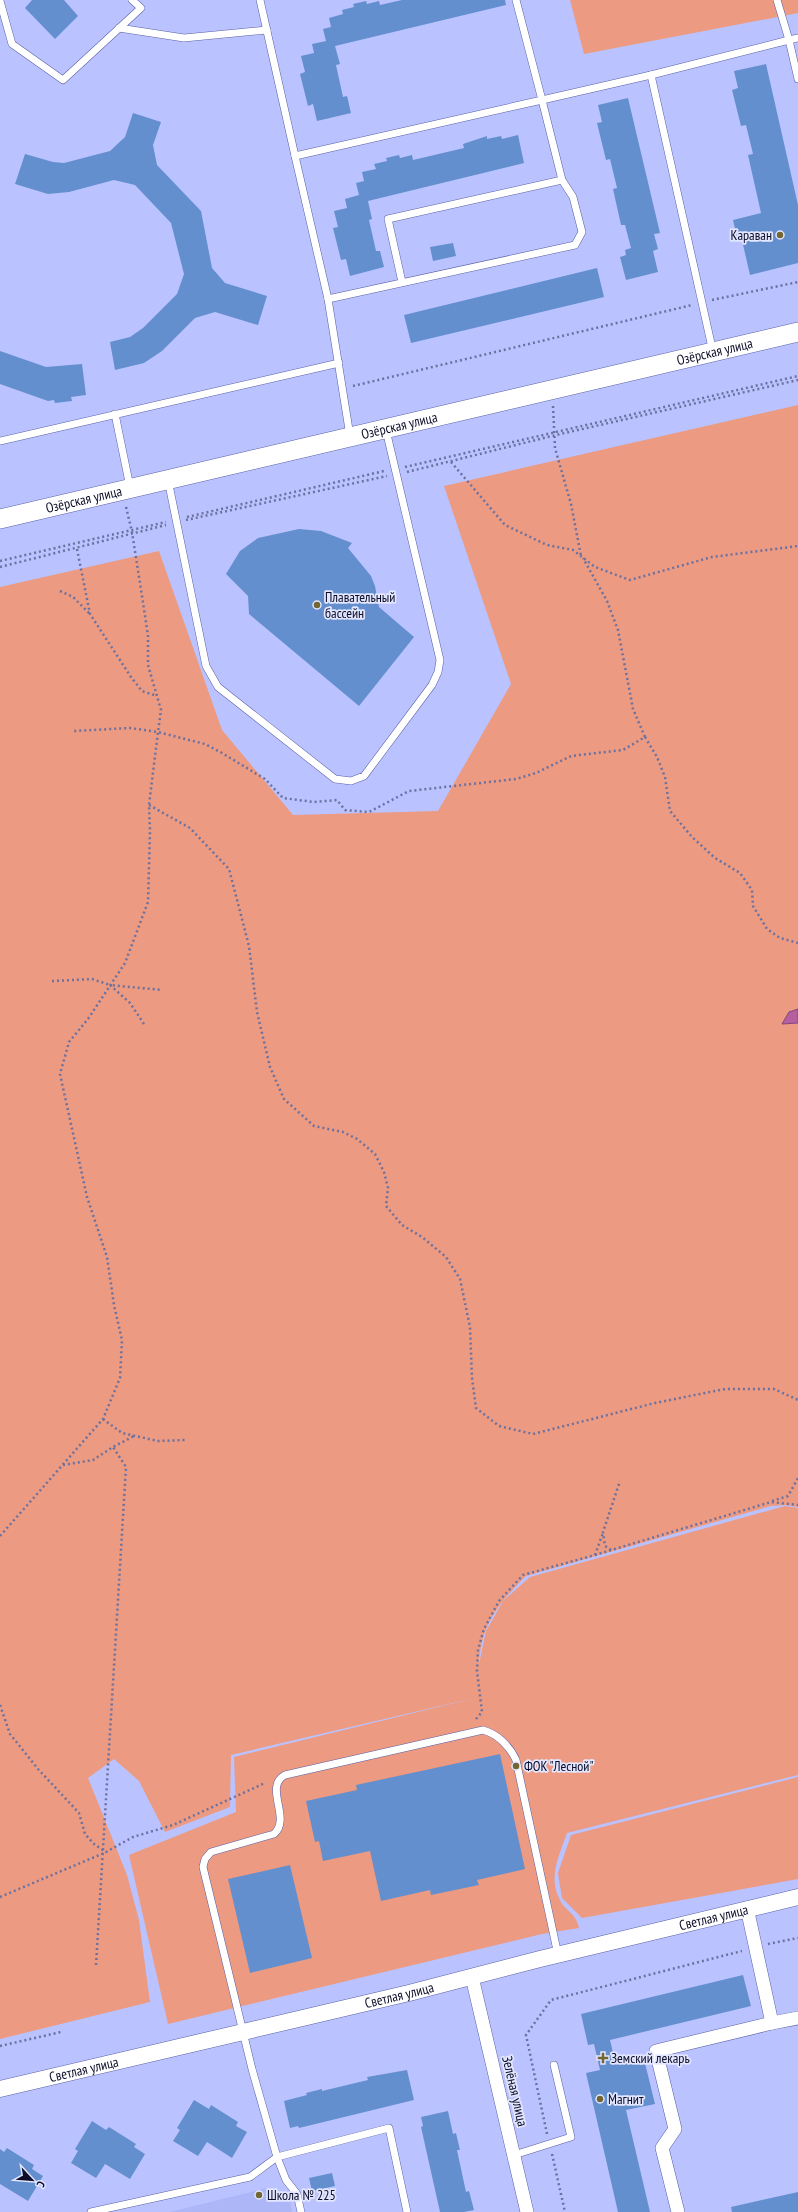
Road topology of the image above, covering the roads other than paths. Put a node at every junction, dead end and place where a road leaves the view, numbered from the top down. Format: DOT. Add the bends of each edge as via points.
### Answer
graph roads {
  1 [pos="132,0"];
  2 [pos="260,0"];
  3 [pos="516,0"];
  4 [pos="777,0"];
  5 [pos="0,1"];
  6 [pos="119,28"];
  7 [pos="267,30"];
  8 [pos="798,38"];
  9 [pos="789,40"];
  10 [pos="651,74"];
  11 [pos="798,79"];
  12 [pos="542,100"];
  13 [pos="296,156"];
  14 [pos="562,180"];
  15 [pos="402,282"];
  16 [pos="328,299"];
  17 [pos="798,332"];
  18 [pos="713,352"];
  19 [pos="339,362"];
  20 [pos="115,414"];
  21 [pos="386,429"];
  22 [pos="351,438"];
  23 [pos="0,441"];
  24 [pos="168,480"];
  25 [pos="126,490"];
  26 [pos="0,519"];
  27 [pos="798,1897"];
  28 [pos="747,1908"];
  29 [pos="558,1955"];
  30 [pos="472,1977"];
  31 [pos="798,2018"];
  32 [pos="772,2023"];
  33 [pos="243,2032"];
  34 [pos="554,2065"];
  35 [pos="0,2089"];
  36 [pos="514,2155"];
  37 [pos="277,2157"];
  38 [pos="91,2212"];
  39 [pos="300,2212"];
  40 [pos="407,2212"];
  41 [pos="527,2212"];
  42 [pos="678,2212"];
  1 -- 6 [label="lane" via="141,8"];
  2 -- 7 [label="lane"];
  3 -- 12 [label="lane"];
  4 -- 9 [label="lane"];
  5 -- 6 [label="lane" via="12,44 63,80"];
  6 -- 7 [label="lane" via="184,38"];
  7 -- 13 [label="lane"];
  8 -- 9 [label="lane"];
  9 -- 10 [label="lane"];
  9 -- 11 [label="lane"];
  10 -- 12 [label="lane"];
  10 -- 18 [label="lane"];
  12 -- 13 [label="lane"];
  12 -- 14 [label="lane"];
  13 -- 16 [label="lane"];
  14 -- 15 [label="lane" via="388,219"];
  14 -- 15 [label="lane" via="573,197 582,232 575,245"];
  15 -- 16 [label="lane"];
  16 -- 19 [label="lane"];
  17 -- 18 [label="main road, Озёрская улица"];
  18 -- 21 [label="main road, Озёрская улица"];
  19 -- 20 [label="lane"];
  19 -- 22 [label="lane"];
  20 -- 23 [label="lane"];
  20 -- 25 [label="lane"];
  21 -- 22 [label="main road, Озёрская улица"];
  21 -- 24 [label="lane" via="440,660 432,685 364,776 351,782 335,779 218,687 206,666"];
  22 -- 24 [label="main road, Озёрская улица"];
  24 -- 25 [label="main road, Озёрская улица"];
  25 -- 26 [label="main road, Озёрская улица"];
  27 -- 28 [label="street, Светлая улица"];
  28 -- 29 [label="street, Светлая улица"];
  28 -- 32 [label="street"];
  29 -- 30 [label="street, Светлая улица"];
  29 -- 33 [label="lane" via="516,1760 512,1751 492,1732 483,1730 285,1775 276,1785 281,1822 278,1830 274,1834 211,1852 203,1867"];
  30 -- 33 [label="street, Светлая улица"];
  30 -- 36 [label="street, Зелёная улица"];
  31 -- 32 [label="street"];
  32 -- 42 [label="street" via="656,2051 675,2129 662,2148"];
  33 -- 35 [label="street, Светлая улица"];
  33 -- 37 [label="lane"];
  34 -- 36 [label="lane" via="571,2137"];
  36 -- 41 [label="street, Зелёная улица"];
  37 -- 38 [label="lane" via="250,2177"];
  37 -- 39 [label="lane" via="286,2180 297,2194"];
  37 -- 40 [label="lane" via="389,2128"];
}
